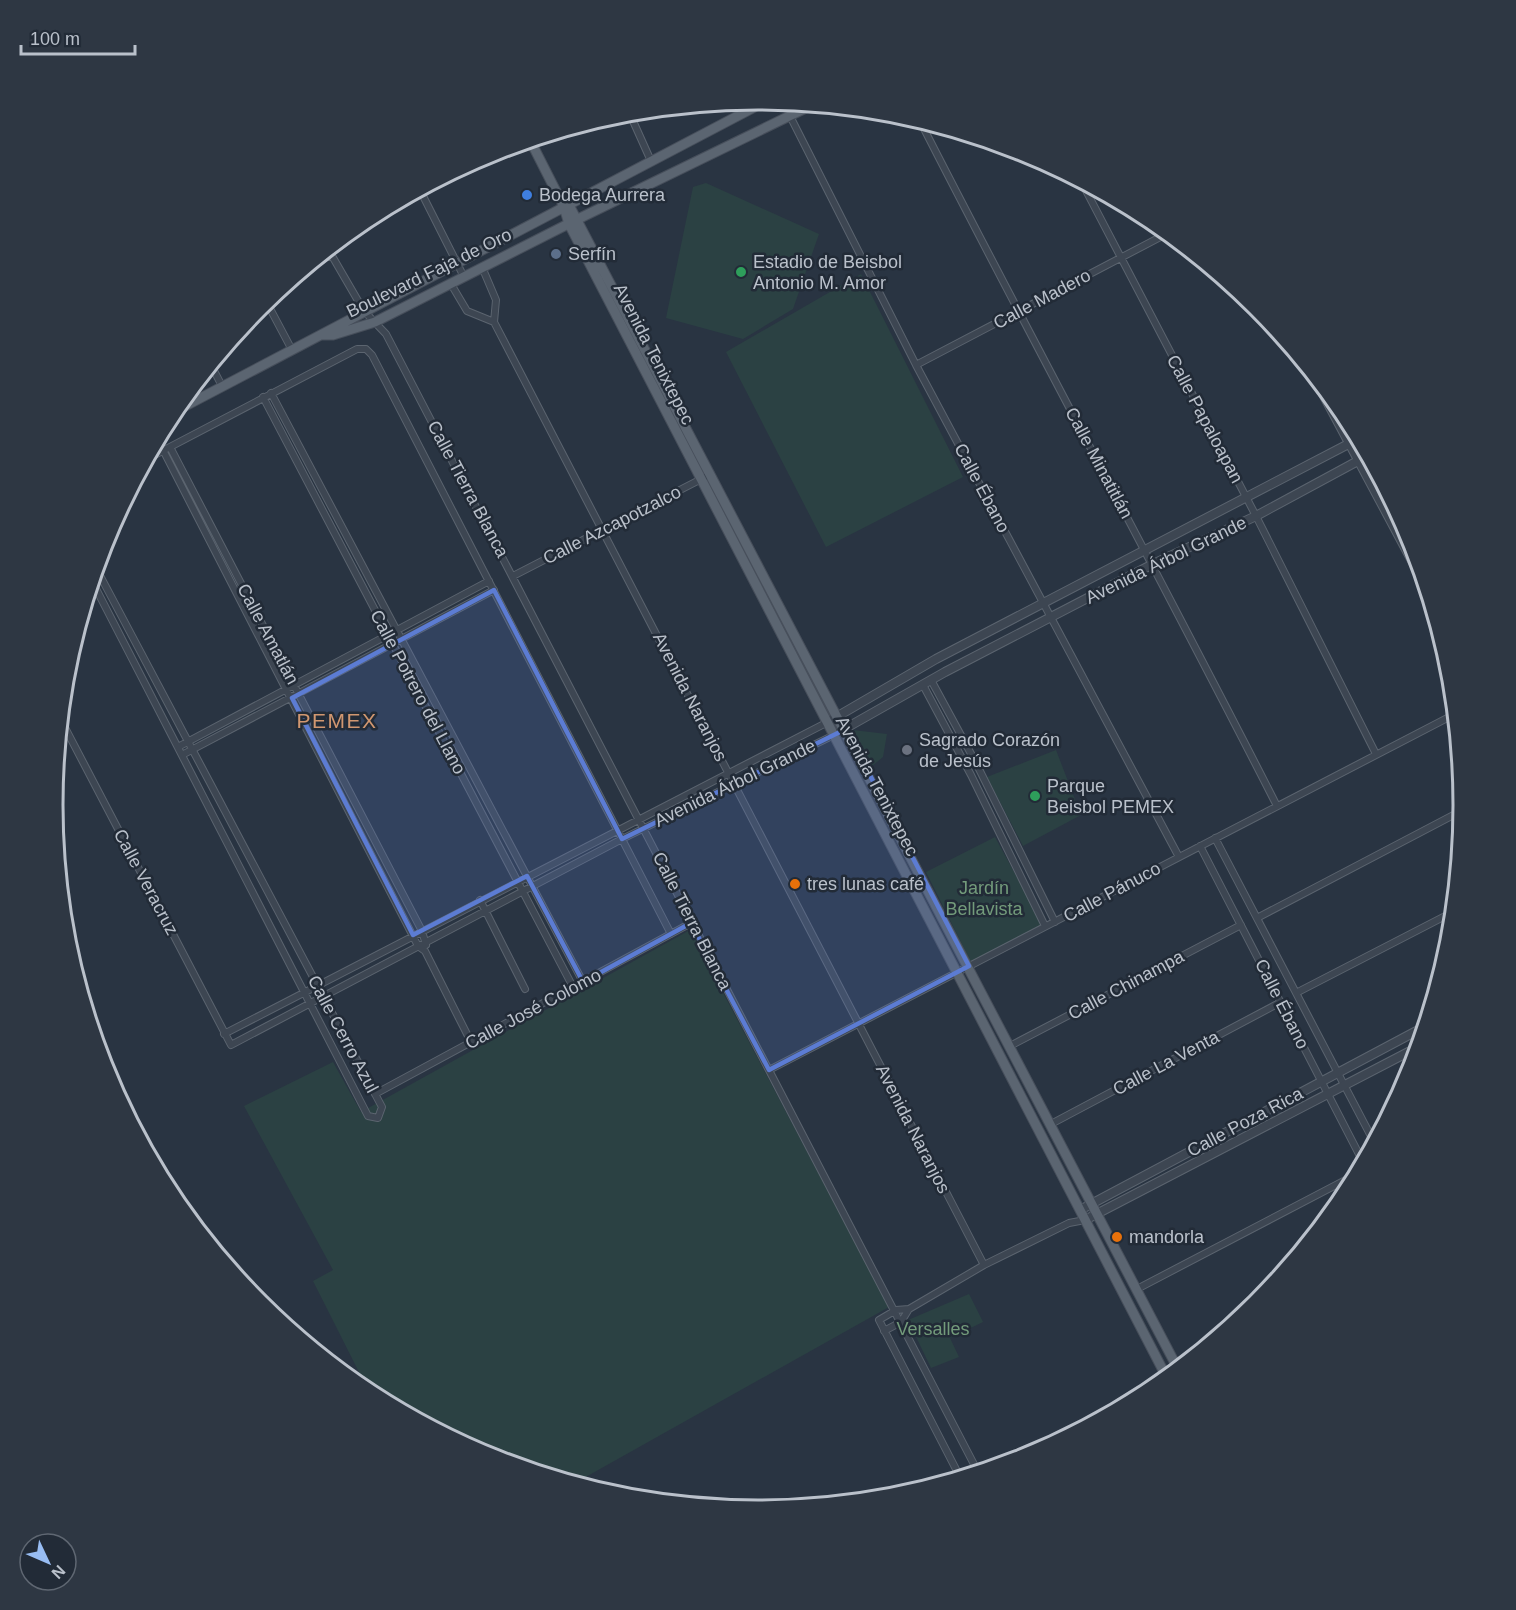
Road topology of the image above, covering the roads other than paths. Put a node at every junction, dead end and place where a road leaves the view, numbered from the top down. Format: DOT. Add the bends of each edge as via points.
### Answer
graph roads {
  1 [pos="748,110"];
  2 [pos="797,111"];
  3 [pos="800,111"];
  4 [pos="790,116"];
  5 [pos="633,121"];
  6 [pos="925,131"];
  7 [pos="534,147"];
  8 [pos="651,161"];
  9 [pos="1087,193"];
  10 [pos="423,197"];
  11 [pos="566,206"];
  12 [pos="572,222"];
  13 [pos="1159,238"];
  14 [pos="332,256"];
  15 [pos="1120,258"];
  16 [pos="457,264"];
  17 [pos="482,267"];
  18 [pos="464,277"];
  19 [pos="451,284"];
  20 [pos="271,310"];
  21 [pos="364,311"];
  22 [pos="1017,312"];
  23 [pos="375,322"];
  24 [pos="494,322"];
  25 [pos="319,335"];
  26 [pos="292,350"];
  27 [pos="643,356"];
  28 [pos="916,365"];
  29 [pos="215,372"];
  30 [pos="222,386"];
  31 [pos="271,393"];
  32 [pos="263,397"];
  33 [pos="192,402"];
  34 [pos="1334,416"];
  35 [pos="1349,444"];
  36 [pos="170,447"];
  37 [pos="163,450"];
  38 [pos="159,452"];
  39 [pos="1361,459"];
  40 [pos="1358,461"];
  41 [pos="711,474"];
  42 [pos="700,479"];
  43 [pos="1247,499"];
  44 [pos="1256,516"];
  45 [pos="603,529"];
  46 [pos="1401,543"];
  47 [pos="1146,550"];
  48 [pos="1153,564"];
  49 [pos="513,576"];
  50 [pos="101,578"];
  51 [pos="489,581"];
  52 [pos="494,590"];
  53 [pos="97,591"];
  54 [pos="776,597"];
  55 [pos="1045,603"];
  56 [pos="764,604"];
  57 [pos="1053,616"];
  58 [pos="126,624"];
  59 [pos="117,628"];
  60 [pos="397,630"];
  61 [pos="388,635"];
  62 [pos="401,639"];
  63 [pos="393,644"];
  64 [pos="931,680"];
  65 [pos="295,685"];
  66 [pos="923,685"];
  67 [pos="287,689"];
  68 [pos="299,694"];
  69 [pos="292,698"];
  70 [pos="839,716"];
  71 [pos="1447,718"];
  72 [pos="826,723"];
  73 [pos="846,729"];
  74 [pos="67,732"];
  75 [pos="832,736"];
  76 [pos="188,742"];
  77 [pos="178,747"];
  78 [pos="193,750"];
  79 [pos="1376,754"];
  80 [pos="182,755"];
  81 [pos="729,772"];
  82 [pos="735,783"];
  83 [pos="1277,806"];
  84 [pos="1453,815"];
  85 [pos="639,817"];
  86 [pos="645,828"];
  87 [pos="617,829"];
  88 [pos="1215,838"];
  89 [pos="622,839"];
  90 [pos="1200,846"];
  91 [pos="1179,857"];
  92 [pos="253,865"];
  93 [pos="242,871"];
  94 [pos="527,876"];
  95 [pos="518,881"];
  96 [pos="532,887"];
  97 [pos="523,891"];
  98 [pos="480,900"];
  99 [pos="485,911"];
  100 [pos="1444,917"];
  101 [pos="1257,918"];
  102 [pos="1055,922"];
  103 [pos="692,923"];
  104 [pos="1241,925"];
  105 [pos="1045,926"];
  106 [pos="422,931"];
  107 [pos="556,932"];
  108 [pos="671,934"];
  109 [pos="413,935"];
  110 [pos="547,937"];
  111 [pos="426,942"];
  112 [pos="418,946"];
  113 [pos="425,951"];
  114 [pos="969,966"];
  115 [pos="957,973"];
  116 [pos="583,982"];
  117 [pos="317,985"];
  118 [pos="573,987"];
  119 [pos="525,989"];
  120 [pos="304,992"];
  121 [pos="1296,993"];
  122 [pos="323,997"];
  123 [pos="1281,1002"];
  124 [pos="310,1003"];
  125 [pos="338,1024"];
  126 [pos="859,1024"];
  127 [pos="324,1031"];
  128 [pos="1414,1032"];
  129 [pos="224,1034"];
  130 [pos="346,1041"];
  131 [pos="471,1042"];
  132 [pos="231,1045"];
  133 [pos="1010,1046"];
  134 [pos="333,1048"];
  135 [pos="1407,1053"];
  136 [pos="769,1070"];
  137 [pos="1338,1073"];
  138 [pos="1322,1082"];
  139 [pos="1344,1086"];
  140 [pos="375,1094"];
  141 [pos="1328,1094"];
  142 [pos="1051,1124"];
  143 [pos="1370,1134"];
  144 [pos="1359,1154"];
  145 [pos="1342,1182"];
  146 [pos="1092,1203"];
  147 [pos="1080,1210"];
  148 [pos="1098,1214"];
  149 [pos="1085,1220"];
  150 [pos="1069,1222"];
  151 [pos="984,1265"];
  152 [pos="1137,1289"];
  153 [pos="909,1309"];
  154 [pos="896,1310"];
  155 [pos="902,1322"];
  156 [pos="885,1331"];
  157 [pos="1173,1362"];
  158 [pos="1163,1369"];
  159 [pos="974,1465"];
  160 [pos="957,1470"];
  1 -- 8 [label="main road, Boulevard Faja de Oro"];
  2 -- 4 [label="main road"];
  3 -- 4 [label="main road, Boulevard Faja de Oro"];
  4 -- 12 [label="main road, Boulevard Faja de Oro"];
  4 -- 28 [label="street, Calle Ébano"];
  5 -- 8 [label="street"];
  6 -- 22 [label="street, Calle Minatitlán"];
  7 -- 11 [label="main road, Avenida Tenixtepec"];
  8 -- 11 [label="main road, Boulevard Faja de Oro"];
  9 -- 15 [label="street, Calle Papaloapan"];
  10 -- 16 [label="street"];
  11 -- 12 [label="main road, Avenida Tenixtepec"];
  11 -- 16 [label="main road, Boulevard Faja de Oro"];
  12 -- 17 [label="main road, Boulevard Faja de Oro"];
  12 -- 27 [label="main road, Avenida Tenixtepec"];
  13 -- 15 [label="street, Calle Madero"];
  14 -- 21 [label="street, Calle Tierra Blanca"];
  15 -- 22 [label="street, Calle Madero"];
  15 -- 43 [label="street, Calle Papaloapan"];
  16 -- 18 [label="street"];
  16 -- 21 [label="main road, Boulevard Faja de Oro"];
  17 -- 18 [label="main road, Boulevard Faja de Oro"];
  17 -- 24 [label="street, Avenida Naranjos" via="496,300"];
  18 -- 19 [label="main road, Boulevard Faja de Oro"];
  19 -- 23 [label="main road, Boulevard Faja de Oro"];
  19 -- 24 [label="street" via="467,311"];
  20 -- 26 [label="street"];
  21 -- 23 [label="street, Calle Tierra Blanca"];
  21 -- 25 [label="main road, Boulevard Faja de Oro"];
  22 -- 28 [label="street, Calle Madero"];
  22 -- 47 [label="street, Calle Minatitlán"];
  23 -- 25 [label="main road, Boulevard Faja de Oro" via="333,335"];
  23 -- 49 [label="street, Calle Tierra Blanca" via="386,334"];
  24 -- 45 [label="street, Avenida Naranjos"];
  25 -- 26 [label="main road"];
  26 -- 30 [label="main road"];
  27 -- 41 [label="main road, Avenida Tenixtepec"];
  27 -- 42 [label="main road, Avenida Tenixtepec"];
  28 -- 55 [label="street, Calle Ébano"];
  29 -- 30 [label="street"];
  30 -- 33 [label="main road"];
  31 -- 32 [label="street"];
  31 -- 51 [label="street" via="357,349 366,349"];
  31 -- 60 [label="street, Calle Potrero del Llano"];
  32 -- 36 [label="street"];
  32 -- 61 [label="street, Calle Potrero del Llano"];
  34 -- 35 [label="street"];
  35 -- 40 [label="street"];
  35 -- 43 [label="street, Avenida Árbol Grande"];
  36 -- 37 [label="street"];
  36 -- 65 [label="street, Calle Amatlán"];
  37 -- 38 [label="street"];
  37 -- 67 [label="street, Calle Amatlán"];
  39 -- 40 [label="street, Avenida Árbol Grande"];
  40 -- 44 [label="street, Avenida Árbol Grande"];
  40 -- 46 [label="street"];
  41 -- 42 [label="street, Calle Azcapotzalco"];
  41 -- 54 [label="main road, Avenida Tenixtepec"];
  42 -- 45 [label="street, Calle Azcapotzalco"];
  42 -- 56 [label="main road, Avenida Tenixtepec"];
  43 -- 44 [label="street, Calle Papaloapan"];
  43 -- 47 [label="street, Avenida Árbol Grande"];
  44 -- 48 [label="street, Avenida Árbol Grande"];
  44 -- 79 [label="street, Calle Papaloapan"];
  45 -- 49 [label="street, Calle Azcapotzalco"];
  45 -- 81 [label="street, Avenida Naranjos"];
  47 -- 48 [label="street, Calle Minatitlán"];
  47 -- 55 [label="street, Avenida Árbol Grande"];
  48 -- 57 [label="street, Avenida Árbol Grande"];
  48 -- 83 [label="street, Calle Minatitlán"];
  49 -- 85 [label="street, Calle Tierra Blanca"];
  50 -- 58 [label="street, Calle Cerro Azul"];
  51 -- 52 [label="street"];
  51 -- 60 [label="street"];
  52 -- 62 [label="street"];
  52 -- 87 [label="street"];
  53 -- 59 [label="street, Calle Cerro Azul"];
  54 -- 56 [label="main road"];
  54 -- 70 [label="main road, Avenida Tenixtepec"];
  55 -- 57 [label="street, Calle Ébano"];
  55 -- 70 [label="street, Avenida Árbol Grande" via="936,659"];
  56 -- 72 [label="main road, Avenida Tenixtepec"];
  57 -- 64 [label="street, Avenida Árbol Grande"];
  57 -- 91 [label="street, Calle Ébano"];
  58 -- 59 [label="street"];
  58 -- 76 [label="street, Calle Cerro Azul"];
  59 -- 77 [label="street, Calle Cerro Azul"];
  60 -- 61 [label="street"];
  60 -- 62 [label="street, Calle Potrero del Llano"];
  61 -- 63 [label="street, Calle Potrero del Llano"];
  61 -- 65 [label="street"];
  62 -- 63 [label="street"];
  62 -- 94 [label="street, Calle Potrero del Llano"];
  63 -- 68 [label="street"];
  63 -- 95 [label="street, Calle Potrero del Llano"];
  64 -- 66 [label="street, Avenida Árbol Grande"];
  64 -- 102 [label="street"];
  65 -- 67 [label="street"];
  65 -- 68 [label="street, Calle Amatlán"];
  66 -- 73 [label="street, Avenida Árbol Grande"];
  66 -- 105 [label="street"];
  67 -- 69 [label="street, Calle Amatlán"];
  67 -- 76 [label="street"];
  68 -- 69 [label="street"];
  68 -- 106 [label="street, Calle Amatlán"];
  69 -- 78 [label="street"];
  69 -- 109 [label="street, Calle Amatlán"];
  70 -- 72 [label="street, Avenida Árbol Grande"];
  70 -- 73 [label="main road, Avenida Tenixtepec"];
  71 -- 79 [label="street, Calle Pánuco"];
  72 -- 75 [label="main road, Avenida Tenixtepec"];
  72 -- 81 [label="street, Avenida Árbol Grande"];
  73 -- 75 [label="street, Avenida Árbol Grande"];
  73 -- 114 [label="main road, Avenida Tenixtepec"];
  74 -- 129 [label="street, Calle Veracruz"];
  75 -- 82 [label="street, Avenida Árbol Grande"];
  75 -- 115 [label="main road, Avenida Tenixtepec"];
  76 -- 77 [label="street"];
  76 -- 78 [label="street, Calle Cerro Azul"];
  77 -- 80 [label="street, Calle Cerro Azul"];
  78 -- 80 [label="street"];
  78 -- 92 [label="street, Calle Cerro Azul"];
  79 -- 83 [label="street, Calle Pánuco"];
  80 -- 93 [label="street, Calle Cerro Azul"];
  81 -- 82 [label="street, Avenida Naranjos"];
  81 -- 85 [label="street, Avenida Árbol Grande"];
  82 -- 86 [label="street, Avenida Árbol Grande"];
  82 -- 126 [label="street, Avenida Naranjos"];
  83 -- 88 [label="street, Calle Pánuco"];
  84 -- 101 [label="street"];
  85 -- 86 [label="street, Calle Tierra Blanca"];
  85 -- 87 [label="street, Avenida Árbol Grande"];
  86 -- 89 [label="street, Avenida Árbol Grande"];
  86 -- 103 [label="street, Calle Tierra Blanca"];
  87 -- 89 [label="street"];
  87 -- 94 [label="street, Avenida Árbol Grande"];
  88 -- 90 [label="street, Calle Pánuco"];
  88 -- 101 [label="street, Calle Ébano"];
  89 -- 96 [label="street, Avenida Árbol Grande"];
  89 -- 108 [label="street"];
  90 -- 91 [label="street, Calle Pánuco"];
  90 -- 104 [label="street, Calle Ébano"];
  91 -- 102 [label="street, Calle Pánuco"];
  92 -- 93 [label="street"];
  92 -- 117 [label="street, Calle Cerro Azul"];
  93 -- 120 [label="street, Calle Cerro Azul"];
  94 -- 95 [label="street, Avenida Árbol Grande"];
  94 -- 96 [label="street, Calle Potrero del Llano"];
  95 -- 97 [label="street, Calle Potrero del Llano"];
  95 -- 98 [label="street, Avenida Árbol Grande"];
  96 -- 97 [label="street, Avenida Árbol Grande"];
  96 -- 107 [label="street, Calle Potrero del Llano"];
  97 -- 99 [label="street, Avenida Árbol Grande"];
  97 -- 110 [label="street, Calle Potrero del Llano"];
  98 -- 99 [label="street"];
  98 -- 106 [label="street, Avenida Árbol Grande"];
  99 -- 111 [label="street, Avenida Árbol Grande"];
  99 -- 119 [label="street"];
  100 -- 121 [label="street"];
  101 -- 121 [label="street, Calle Ébano"];
  102 -- 105 [label="street, Calle Pánuco"];
  103 -- 108 [label="street, Calle José Colomo"];
  103 -- 136 [label="street, Calle Tierra Blanca"];
  104 -- 123 [label="street, Calle Ébano"];
  104 -- 133 [label="street, Calle Chinampa"];
  105 -- 114 [label="street, Calle Pánuco"];
  106 -- 109 [label="street, Avenida Árbol Grande"];
  106 -- 111 [label="street, Calle Amatlán"];
  107 -- 110 [label="street"];
  107 -- 116 [label="street, Calle Potrero del Llano"];
  108 -- 116 [label="street, Calle José Colomo"];
  109 -- 112 [label="street, Calle Amatlán"];
  109 -- 117 [label="street, Avenida Árbol Grande"];
  110 -- 118 [label="street, Calle Potrero del Llano"];
  111 -- 112 [label="street, Avenida Árbol Grande"];
  111 -- 113 [label="street, Calle Amatlán"];
  112 -- 113 [label="street"];
  112 -- 122 [label="street, Avenida Árbol Grande"];
  113 -- 131 [label="street"];
  114 -- 115 [label="street, Calle Pánuco"];
  114 -- 133 [label="main road, Avenida Tenixtepec"];
  115 -- 126 [label="street, Calle Pánuco"];
  115 -- 147 [label="main road, Avenida Tenixtepec"];
  116 -- 118 [label="street, Calle José Colomo"];
  117 -- 120 [label="street, Avenida Árbol Grande"];
  117 -- 122 [label="street, Calle Cerro Azul"];
  118 -- 131 [label="street, Calle José Colomo"];
  120 -- 124 [label="street, Calle Cerro Azul"];
  120 -- 129 [label="street, Avenida Árbol Grande"];
  121 -- 137 [label="street, Calle Ébano"];
  122 -- 124 [label="street, Avenida Árbol Grande"];
  122 -- 125 [label="street, Calle Cerro Azul"];
  123 -- 138 [label="street, Calle Ébano"];
  123 -- 142 [label="street, Calle La Venta"];
  124 -- 127 [label="street, Calle Cerro Azul"];
  124 -- 132 [label="street, Avenida Árbol Grande"];
  125 -- 127 [label="street"];
  125 -- 130 [label="street, Calle Cerro Azul"];
  126 -- 136 [label="street, Calle Pánuco"];
  126 -- 151 [label="street, Avenida Naranjos"];
  127 -- 134 [label="street, Calle Cerro Azul"];
  128 -- 137 [label="street, Calle Poza Rica"];
  129 -- 132 [label="street, Calle Veracruz"];
  130 -- 134 [label="street"];
  130 -- 140 [label="street, Calle Cerro Azul"];
  131 -- 140 [label="street, Calle José Colomo"];
  133 -- 142 [label="main road, Avenida Tenixtepec"];
  134 -- 140 [label="street, Calle Cerro Azul" via="373,1119 382,1113"];
  135 -- 139 [label="street, Calle Poza Rica"];
  136 -- 154 [label="street, Calle Tierra Blanca"];
  137 -- 138 [label="street, Calle Poza Rica"];
  137 -- 139 [label="street, Calle Ébano"];
  138 -- 141 [label="street, Calle Ébano"];
  138 -- 146 [label="street, Calle Poza Rica"];
  139 -- 141 [label="street, Calle Poza Rica"];
  139 -- 143 [label="street, Calle Ébano"];
  141 -- 144 [label="street, Calle Ébano"];
  141 -- 148 [label="street, Calle Poza Rica"];
  142 -- 146 [label="main road, Avenida Tenixtepec"];
  145 -- 152 [label="street"];
  146 -- 147 [label="street, Calle Poza Rica"];
  146 -- 148 [label="main road, Avenida Tenixtepec"];
  147 -- 149 [label="main road, Avenida Tenixtepec"];
  147 -- 150 [label="street, Calle Poza Rica"];
  148 -- 149 [label="street, Calle Poza Rica"];
  148 -- 152 [label="main road, Avenida Tenixtepec"];
  149 -- 150 [label="street, Calle Poza Rica"];
  149 -- 158 [label="main road, Avenida Tenixtepec"];
  150 -- 151 [label="street, Calle Poza Rica"];
  151 -- 153 [label="street, Calle Poza Rica"];
  152 -- 157 [label="main road, Avenida Tenixtepec"];
  153 -- 154 [label="street, Calle Poza Rica"];
  153 -- 155 [label="street"];
  154 -- 155 [label="street, Calle Tierra Blanca"];
  154 -- 156 [label="street" via="879,1320"];
  155 -- 156 [label="street"];
  155 -- 159 [label="street, Calle Tierra Blanca"];
  156 -- 160 [label="street"];
}
